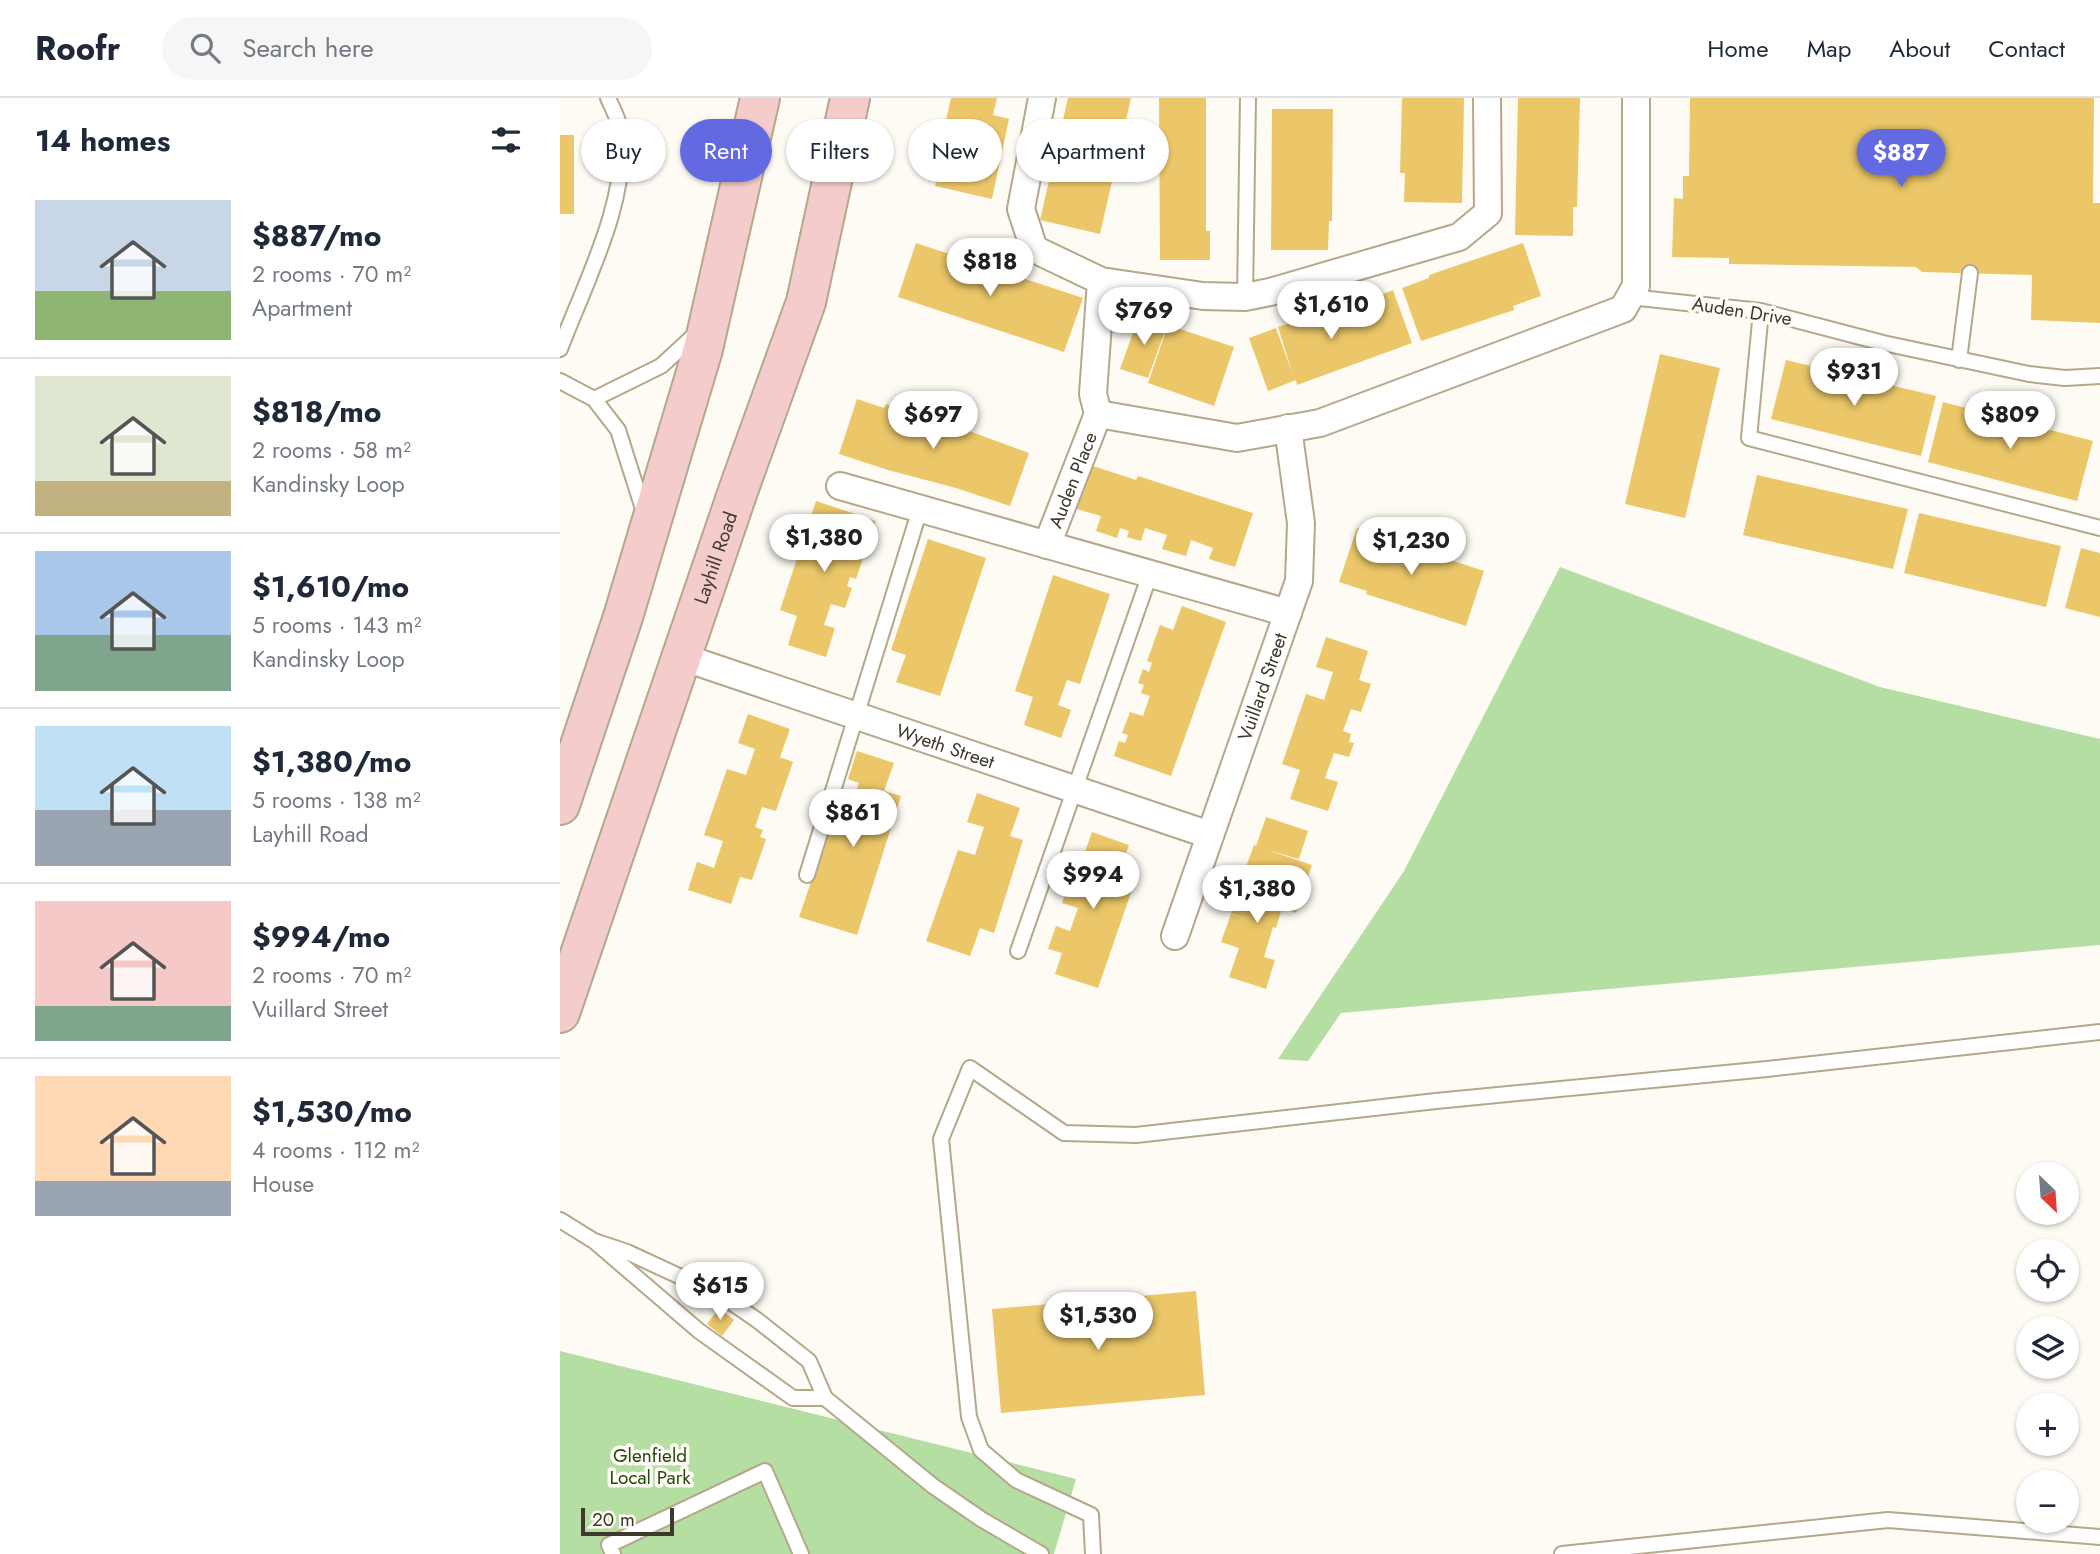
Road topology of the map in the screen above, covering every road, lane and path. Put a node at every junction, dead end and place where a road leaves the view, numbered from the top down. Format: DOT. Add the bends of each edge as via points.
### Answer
graph roads {
  1 [pos="608,98"];
  2 [pos="760,98"];
  3 [pos="850,98"];
  4 [pos="1042,98"];
  5 [pos="1248,98"];
  6 [pos="1487,98"];
  7 [pos="1636,98"];
  8 [pos="1970,273"];
  9 [pos="1101,281"];
  10 [pos="1245,297"];
  11 [pos="1630,297"];
  12 [pos="1761,311"];
  13 [pos="709,321"];
  14 [pos="560,349"];
  15 [pos="1959,360"];
  16 [pos="2100,376"];
  17 [pos="560,381"];
  18 [pos="594,399"];
  19 [pos="1098,414"];
  20 [pos="1289,428"];
  21 [pos="840,486"];
  22 [pos="920,509"];
  23 [pos="2100,528"];
  24 [pos="649,529"];
  25 [pos="1047,545"];
  26 [pos="1150,574"];
  27 [pos="1288,613"];
  28 [pos="682,657"];
  29 [pos="855,715"];
  30 [pos="1075,790"];
  31 [pos="560,805"];
  32 [pos="1210,835"];
  33 [pos="807,876"];
  34 [pos="1175,936"];
  35 [pos="1018,951"];
  36 [pos="560,1013"];
  37 [pos="2100,1032"];
  38 [pos="560,1220"];
  39 [pos="594,1241"];
  40 [pos="825,1398"];
  41 [pos="2100,1537"];
  42 [pos="613,1554"];
  43 [pos="801,1554"];
  44 [pos="1041,1554"];
  45 [pos="1093,1554"];
  46 [pos="1562,1554"];
  1 -- 14 [label="lane" via="620,126 621,170 593,268"];
  2 -- 13 [label="main road"];
  3 -- 28 [label="main road, Layhill Road" via="806,302"];
  4 -- 9 [label="street" via="1021,209 1027,229 1034,249"];
  5 -- 10 [label="lane"];
  6 -- 10 [label="street" via="1488,213 1459,237"];
  7 -- 11 [label="street" via="1636,286"];
  8 -- 15 [label="lane"];
  9 -- 10 [label="street" via="1203,296"];
  9 -- 19 [label="street" via="1094,394"];
  11 -- 12 [label="lane, Auden Drive"];
  11 -- 20 [label="street" via="1623,309 1320,424"];
  12 -- 15 [label="lane, Auden Drive"];
  12 -- 23 [label="lane" via="1749,438"];
  13 -- 18 [label="lane" via="661,366"];
  13 -- 24 [label="main road"];
  15 -- 16 [label="lane, Auden Drive" via="2065,378"];
  17 -- 18 [label="lane"];
  18 -- 24 [label="lane" via="618,430"];
  19 -- 20 [label="street" via="1237,438"];
  19 -- 25 [label="street, Auden Place"];
  20 -- 27 [label="street, Vuillard Street" via="1301,523 1299,581"];
  21 -- 22 [label="street"];
  22 -- 25 [label="street"];
  22 -- 29 [label="lane"];
  24 -- 31 [label="main road"];
  25 -- 26 [label="street"];
  26 -- 27 [label="street"];
  26 -- 30 [label="lane"];
  27 -- 32 [label="street, Vuillard Street"];
  28 -- 29 [label="street, Wyeth Street"];
  28 -- 36 [label="main road, Layhill Road"];
  29 -- 30 [label="street, Wyeth Street"];
  29 -- 33 [label="lane"];
  30 -- 32 [label="street, Wyeth Street"];
  30 -- 35 [label="lane"];
  32 -- 34 [label="street, Vuillard Street"];
  37 -- 45 [label="lane" via="1136,1135 1064,1133 970,1068 941,1139 969,1417 981,1450 1016,1480 1091,1515"];
  38 -- 39 [label="lane"];
  39 -- 40 [label="lane" via="699,1331 793,1398"];
  39 -- 40 [label="lane" via="722,1296 809,1361"];
  40 -- 44 [label="lane" via="933,1486"];
  41 -- 46 [label="lane" via="1888,1520"];
  42 -- 43 [label="lane" via="609,1545 765,1471"];
}
